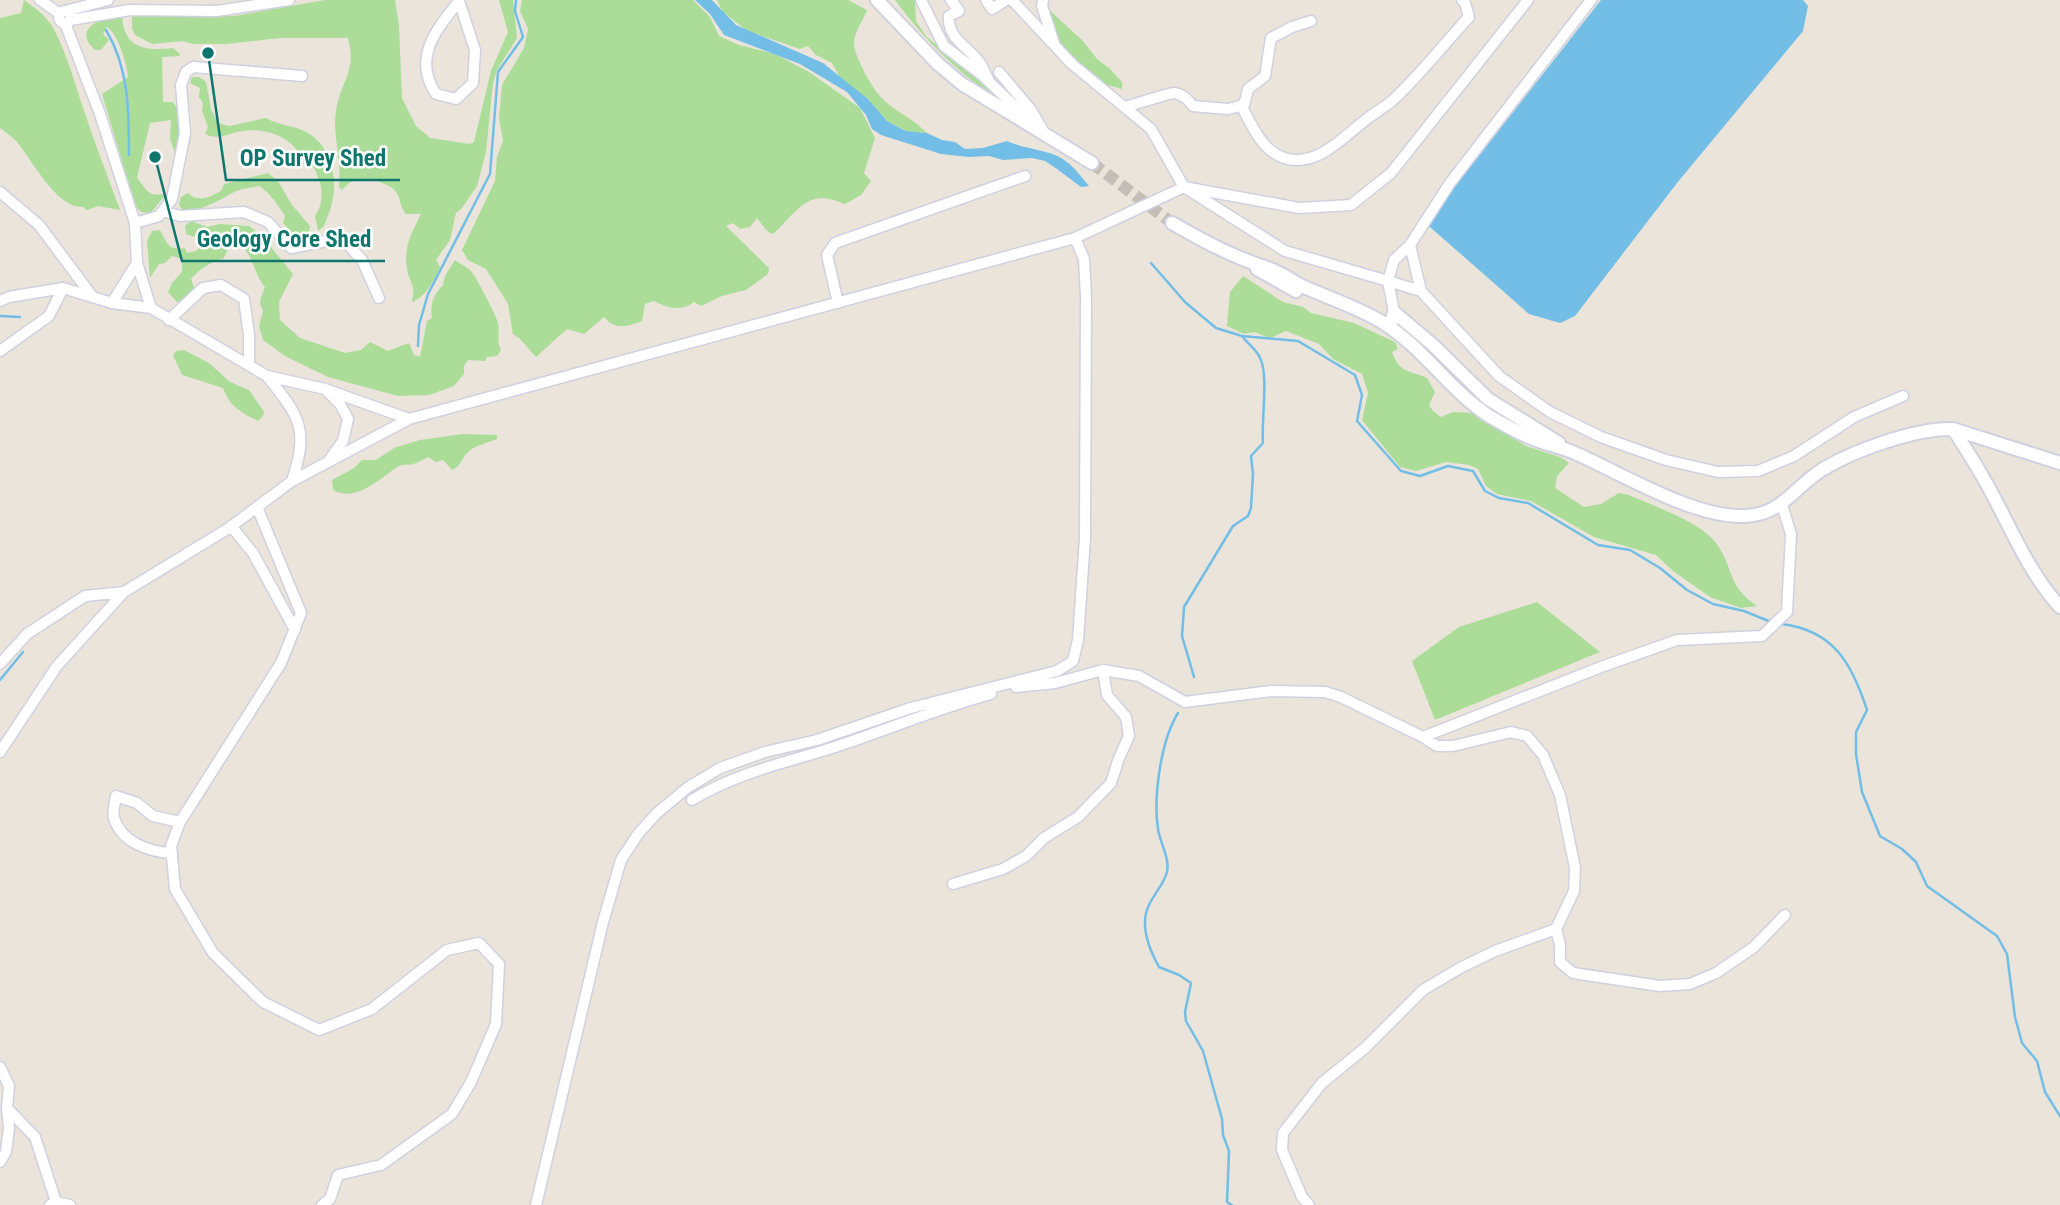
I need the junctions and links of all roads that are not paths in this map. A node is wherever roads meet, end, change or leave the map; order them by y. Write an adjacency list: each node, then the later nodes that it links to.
1 (40, 0): 18 (street)
2 (108, 0): 18 (street)
3 (225, 0): 17 (street)
4 (289, 0): 17 (street)
5 (877, 0): 26 (street)
6 (921, 0): 23 (street)
7 (951, 0): 23 (street)
8 (986, 0): 9 (street)
9 (1006, 0)
10 (1012, 0): 20 (street)
11 (1043, 0): 20 (street)
12 (1462, 0): 24 (street)
13 (1528, 0): 29 (street)
14 (1591, 0): 35 (street)
15 (459, 1): 15 (street)
16 (130, 5): 17 (street); 18 (street)
17 (217, 11)
18 (65, 17): 32 (street)
19 (1311, 21): 24 (street)
20 (1054, 45): 25 (street)
21 (999, 72): 26 (street)
22 (302, 76): 31 (street)
23 (989, 83): 26 (street)
24 (1241, 106): 25 (street)
25 (1124, 107): 29 (street)
26 (1045, 135): 27 (street)
27 (1092, 163)
28 (1025, 176): 44 (street)
29 (1184, 187): 34 (street); 37 (street)
30 (0, 192): 41 (street)
31 (163, 211): 32 (street); 42 (street)
32 (135, 223): 36 (street)
33 (1172, 223): 48 (street)
34 (1075, 238): 44 (street); 83 (street)
35 (1410, 246): 37 (street); 39 (street)
36 (137, 263): 43 (street); 45 (street)
37 (1388, 281): 39 (street); 46 (street)
38 (63, 288): 40 (street); 41 (street); 49 (street)
39 (1420, 291): 53 (street)
40 (3, 297)
41 (93, 297): 43 (street)
42 (379, 298)
43 (113, 303): 45 (street)
44 (838, 303): 54 (street)
45 (151, 308): 47 (street)
46 (1394, 312): 48 (street); 56 (street)
47 (169, 320): 50 (street); 50 (street)
48 (1390, 327): 56 (street)
49 (0, 351)
50 (249, 365): 51 (street)
51 (267, 376): 52 (street); 59 (street)
52 (325, 389): 54 (street); 57 (street)
53 (1903, 396)
54 (409, 419): 57 (street)
55 (1954, 429): 58 (street); 60 (street); 64 (street)
56 (1568, 450): 60 (street)
57 (328, 462): 59 (street)
58 (2060, 463)
59 (292, 481): 61 (street)
60 (1782, 505): 68 (street)
61 (257, 507): 62 (street); 65 (street)
62 (232, 526): 63 (street); 65 (street)
63 (124, 592): 66 (street); 69 (street)
64 (2060, 607)
65 (295, 630): 71 (street)
66 (0, 664)
67 (1103, 670): 68 (street); 70 (street); 73 (street)
68 (1423, 737): 75 (street)
69 (0, 752)
70 (692, 800)
71 (180, 822): 72 (street); 72 (street)
72 (172, 853): 82 (street)
73 (953, 884)
74 (1785, 915): 75 (street)
75 (1556, 929): 84 (street)
76 (0, 1067): 77 (street)
77 (7, 1108): 78 (street); 79 (street); 80 (street)
78 (0, 1124)
79 (0, 1163)
80 (53, 1203): 81 (street)
81 (70, 1205)
82 (323, 1205)
83 (536, 1205)
84 (1309, 1205)

